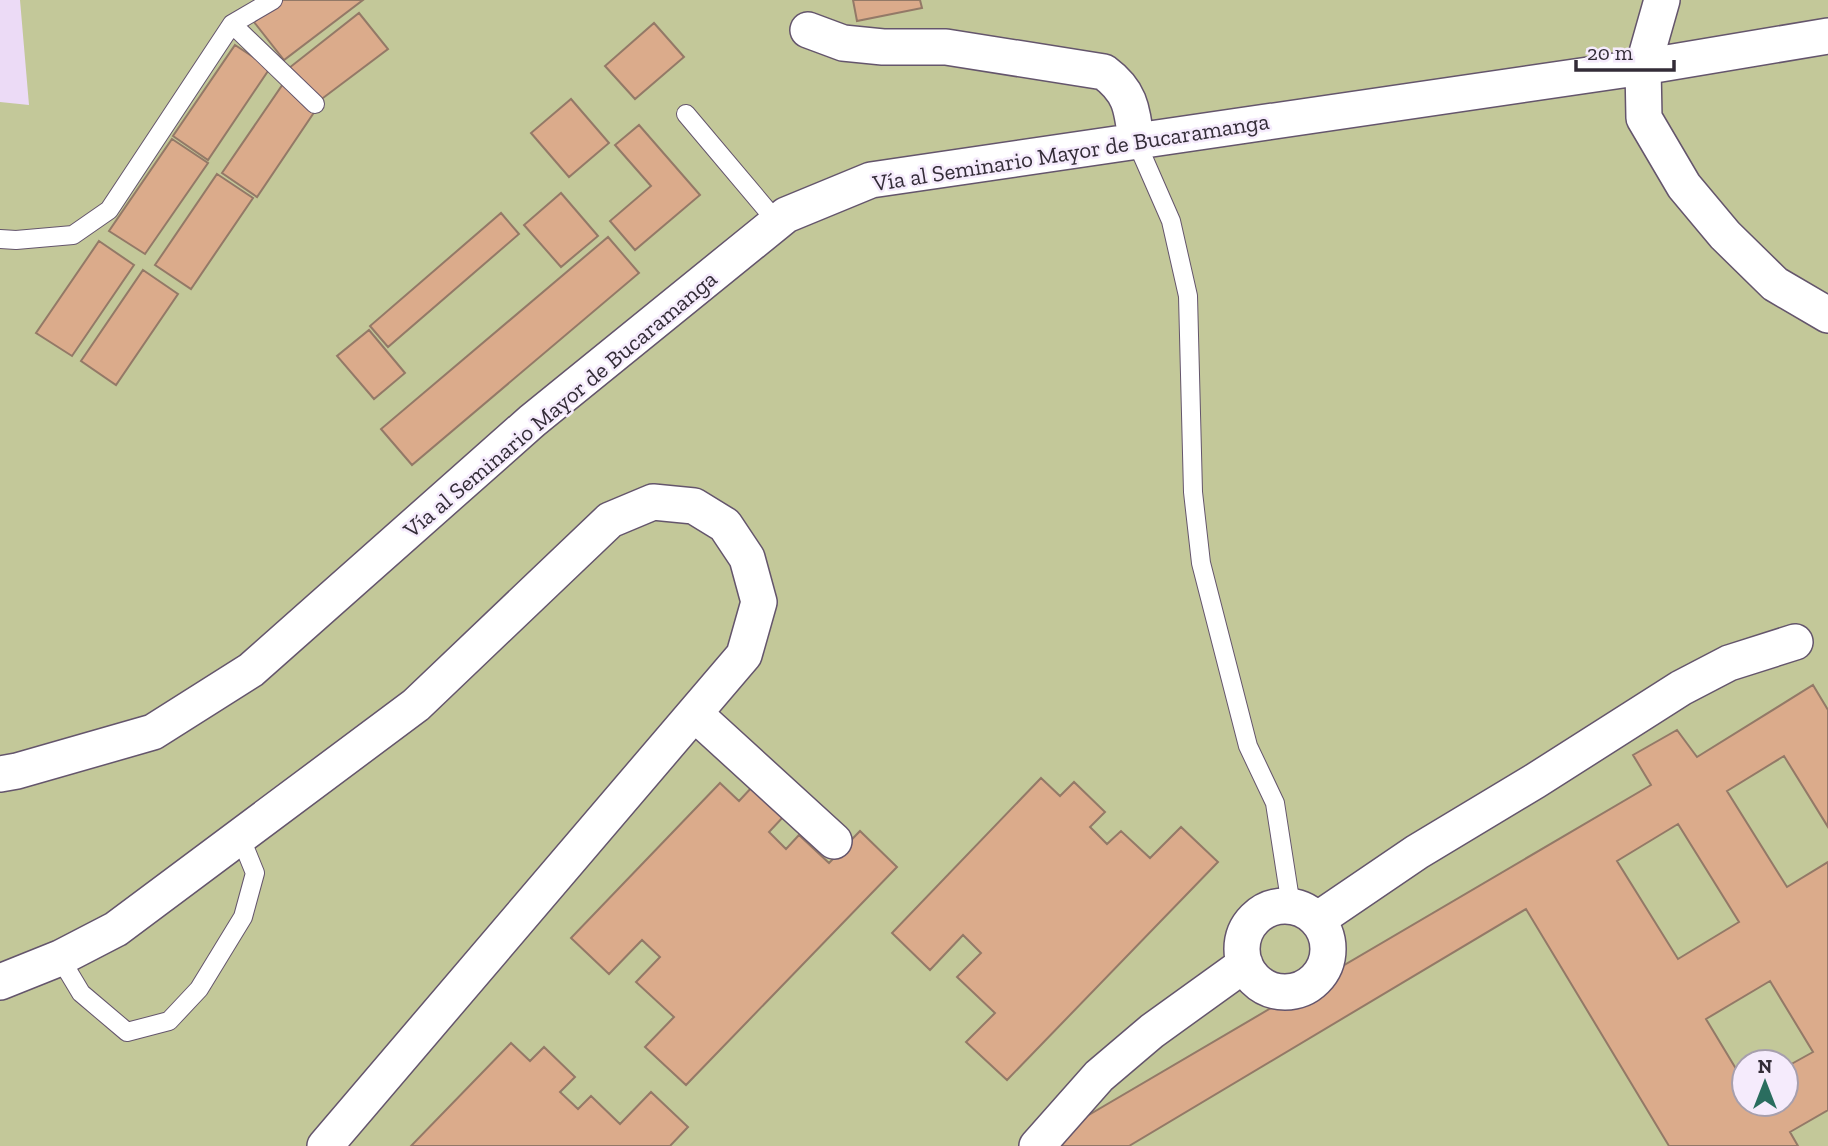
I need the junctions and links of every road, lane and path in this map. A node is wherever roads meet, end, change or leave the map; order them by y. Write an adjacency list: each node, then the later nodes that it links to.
1 (273, 0): 3 (lane)
2 (1662, 0): 6 (street)
3 (232, 24): 7 (lane); 11 (lane)
4 (808, 30): 9 (street)
5 (1828, 36): 6 (street, Vía al Seminario Mayor de Bucaramanga)
6 (1643, 67): 9 (street, Vía al Seminario Mayor de Bucaramanga); 12 (street)
7 (315, 104)
8 (685, 114): 10 (lane)
9 (1136, 141): 10 (street, Vía al Seminario Mayor de Bucaramanga); 18 (lane)
10 (777, 222): 15 (street, Vía al Seminario Mayor de Bucaramanga)
11 (0, 239)
12 (1828, 315)
13 (1795, 642): 18 (street)
14 (695, 714): 16 (street); 17 (street); 22 (street)
15 (0, 774)
16 (240, 836): 19 (street); 19 (lane)
17 (834, 841)
18 (1304, 913): 20 (street); 20 (street)
19 (60, 958): 21 (street)
20 (1245, 964): 23 (street)
21 (0, 982)
22 (326, 1146)
23 (1037, 1146)

